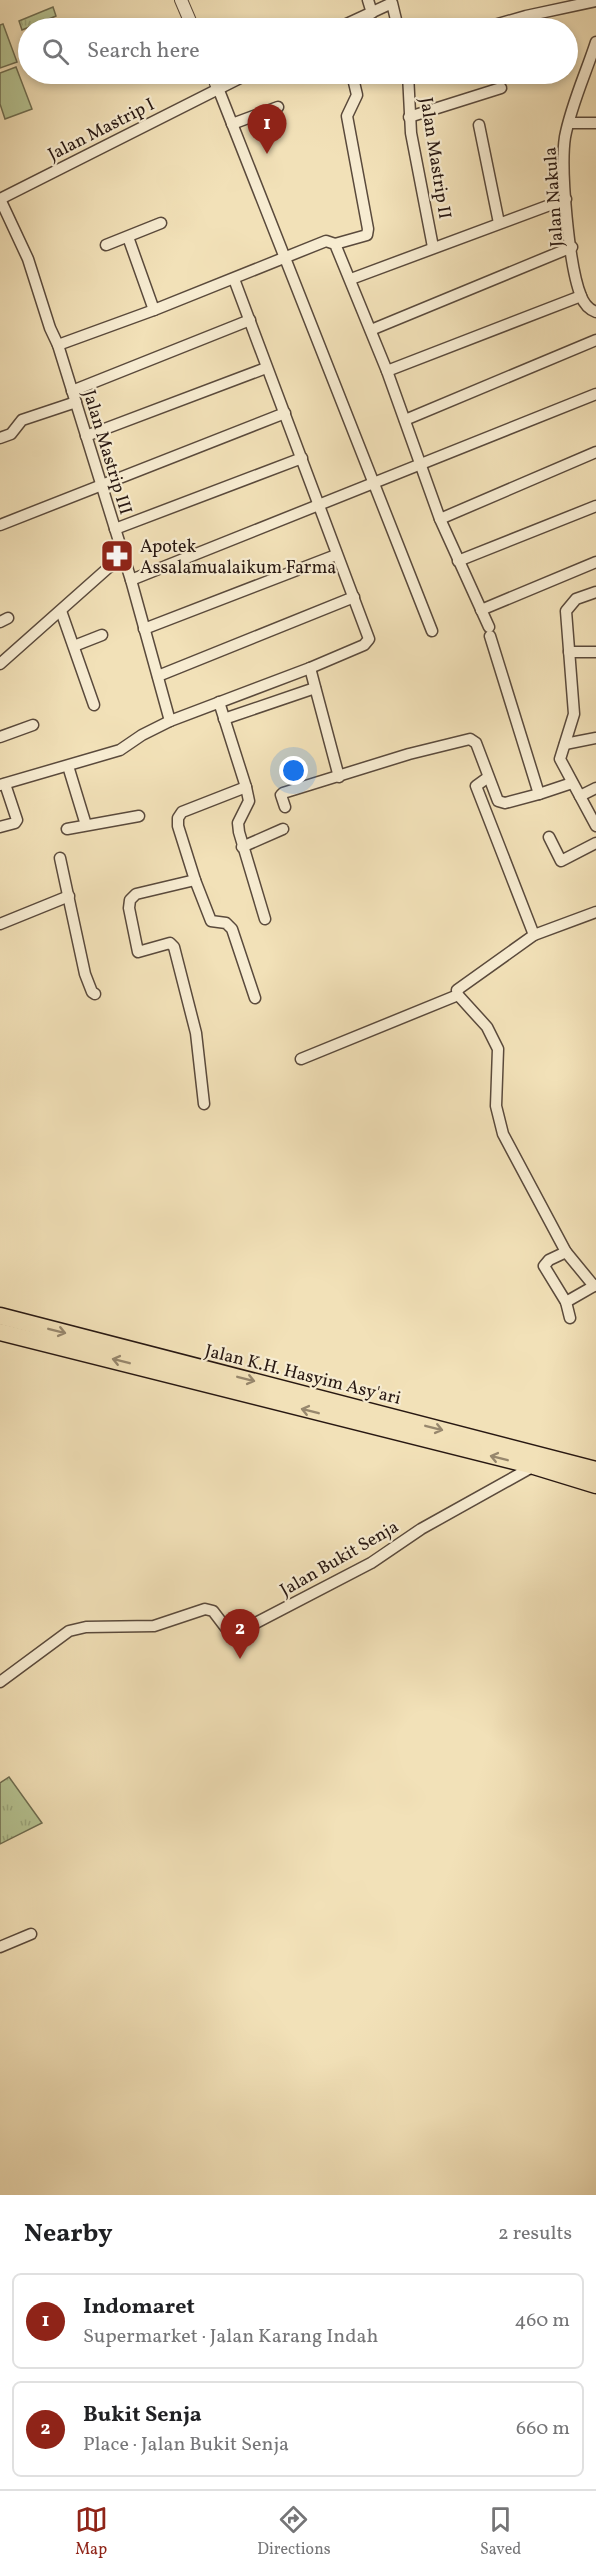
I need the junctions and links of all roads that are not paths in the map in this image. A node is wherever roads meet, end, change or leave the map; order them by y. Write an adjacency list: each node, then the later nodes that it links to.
1 (181, 0): 6 (street)
2 (368, 0): 5 (street)
3 (596, 1): 9 (street)
4 (395, 2): 5 (street); 8 (street)
5 (372, 13): 7 (street)
6 (189, 18)
7 (361, 18)
8 (397, 18)
9 (519, 18)
10 (596, 42): 11 (street, Jalan Nakula)
11 (592, 65): 20 (street, Jalan Nakula)
12 (216, 84): 16 (street)
13 (227, 84): 16 (street)
14 (354, 84): 29 (street)
15 (408, 84): 19 (street, Jalan Mastrip II)
16 (218, 88): 22 (street); 24 (street, Jalan Mastrip I)
17 (501, 88): 19 (street)
18 (278, 107): 22 (street)
19 (409, 117): 31 (street, Jalan Mastrip II)
20 (569, 123): 21 (street); 25 (street, Jalan Nakula)
21 (596, 123)
22 (232, 124): 33 (street)
23 (479, 125): 27 (street)
24 (0, 199): 42 (street, Jalan Mastrip III)
25 (566, 199): 27 (street); 32 (street, Jalan Nakula)
26 (161, 223): 28 (street)
27 (499, 223): 31 (street)
28 (128, 237): 30 (street); 37 (street)
29 (335, 244): 33 (street); 35 (street)
30 (106, 245)
31 (434, 247): 35 (street)
32 (572, 247): 36 (street, Jalan Nakula); 40 (street)
33 (284, 258): 34 (street); 54 (street)
34 (234, 279): 37 (street); 39 (street)
35 (351, 279): 40 (street)
36 (581, 297): 38 (street); 44 (street)
37 (154, 310): 42 (street)
38 (596, 312)
39 (250, 321): 43 (street); 46 (street)
40 (371, 330): 44 (street)
41 (596, 340): 48 (street)
42 (58, 345): 46 (street, Jalan Mastrip III)
43 (266, 368): 47 (street); 49 (street)
44 (387, 371): 48 (street)
45 (596, 394): 53 (street)
46 (74, 396): 49 (street, Jalan Mastrip III); 50 (street)
47 (285, 413): 52 (street); 55 (street)
48 (405, 420): 53 (street)
49 (86, 436): 55 (street, Jalan Mastrip III)
50 (0, 438)
51 (596, 452): 58 (street)
52 (302, 458): 56 (street); 60 (street)
53 (421, 464): 54 (street); 58 (street)
54 (374, 482): 56 (street); 71 (street)
55 (101, 484): 59 (street); 60 (street, Jalan Mastrip III)
56 (319, 505): 61 (street); 65 (street)
57 (596, 506): 63 (street)
58 (440, 519): 63 (street)
59 (0, 525)
60 (115, 529): 62 (street, Jalan Mastrip III)
61 (336, 555): 67 (street); 70 (street)
62 (124, 558): 65 (street, Jalan Mastrip III); 68 (street)
63 (458, 561): 69 (street)
64 (596, 562): 69 (street)
65 (131, 580): 70 (street, Jalan Mastrip III)
66 (596, 592): 74 (street)
67 (354, 597): 77 (street); 78 (street)
68 (61, 610): 73 (street); 76 (street)
69 (481, 610): 95 (street)
70 (144, 629): 78 (street, Jalan Mastrip III)
71 (432, 631)
72 (102, 635): 73 (street)
73 (74, 646): 81 (street)
74 (569, 652): 75 (street); 87 (street)
75 (596, 652)
76 (0, 664)
77 (310, 668): 79 (street); 80 (street)
78 (158, 676): 83 (street, Jalan Mastrip III)
79 (315, 688): 82 (street); 89 (street)
80 (219, 702): 82 (street); 83 (street)
81 (94, 705)
82 (224, 719): 93 (street)
83 (170, 721): 88 (street)
84 (33, 725): 85 (street)
85 (0, 737)
86 (596, 738): 87 (street)
87 (565, 744): 91 (street)
88 (68, 766): 92 (street); 99 (street)
89 (339, 777): 90 (street); 97 (street)
90 (488, 778): 95 (street); 113 (street)
91 (572, 783): 95 (street); 96 (street)
92 (3, 784): 101 (street)
93 (246, 787): 106 (street); 108 (street)
94 (596, 788): 96 (street)
95 (538, 794)
96 (580, 796): 100 (street)
97 (285, 807)
98 (139, 816): 99 (street)
99 (86, 825): 102 (street)
100 (596, 826)
101 (0, 827)
102 (67, 829)
103 (283, 829): 106 (street)
104 (549, 837): 105 (street)
105 (596, 843)
106 (242, 847): 111 (street)
107 (60, 858): 109 (street)
108 (195, 880): 116 (street); 118 (street)
109 (69, 896): 112 (street); 114 (street)
110 (596, 912): 113 (street)
111 (265, 919)
112 (0, 924)
113 (534, 935): 115 (street)
114 (95, 994)
115 (458, 995): 117 (street); 119 (street)
116 (255, 998)
117 (301, 1059)
118 (204, 1104)
119 (566, 1252): 120 (street); 121 (street)
120 (595, 1286): 121 (street)
121 (566, 1302): 123 (street)
122 (0, 1316): 126 (highway, Jalan K.H. Hasyim Asy'ari, one-way to 126)
123 (570, 1318)
124 (0, 1332): 125 (highway, Jalan K.H. Hasyim Asy'ari, one-way to 124)
125 (534, 1466): 127 (highway, Jalan K.H. Hasyim Asy'ari); 128 (street, Jalan Bukit Senja)
126 (596, 1470)
127 (596, 1485)
128 (0, 1682)
129 (31, 1934): 130 (street)
130 (0, 1947)

